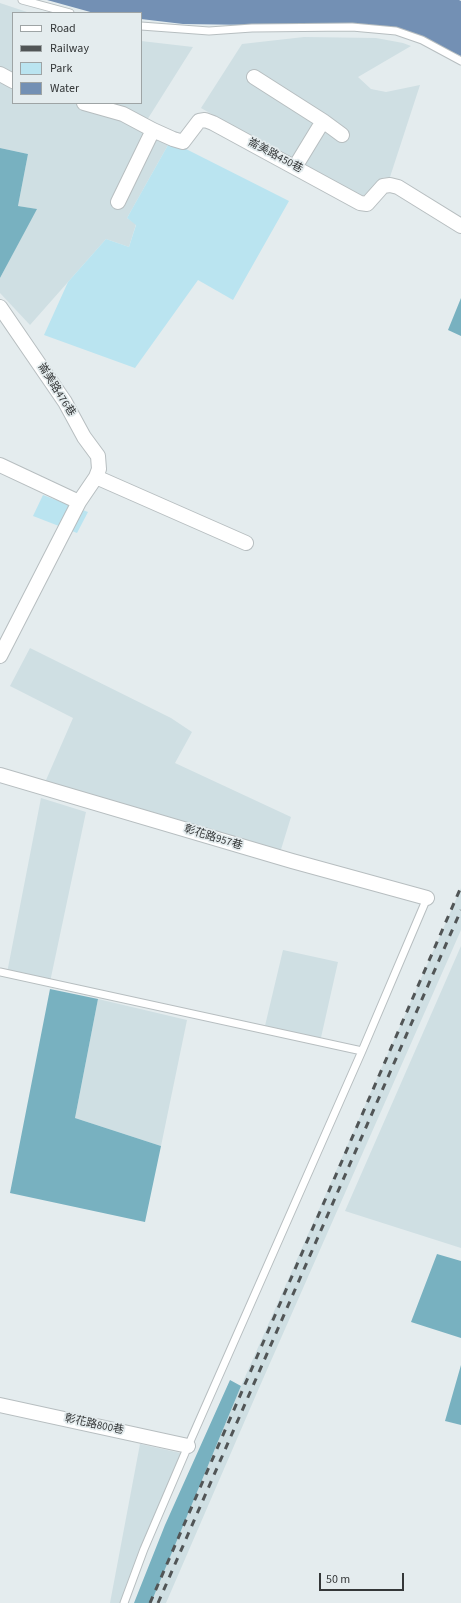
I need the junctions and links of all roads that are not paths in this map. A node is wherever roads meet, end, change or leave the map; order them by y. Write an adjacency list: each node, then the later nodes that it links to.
1 (22, 0): 2 (lane)
2 (66, 12)
3 (142, 26): 4 (lane)
4 (461, 61)
5 (0, 74): 7 (street)
6 (254, 77): 9 (street)
7 (12, 80)
8 (88, 104): 10 (street, 崙美路450巷)
9 (323, 121): 11 (street); 12 (street)
10 (153, 130): 12 (street, 崙美路450巷); 13 (street)
11 (342, 135)
12 (295, 167): 14 (street, 崙美路450巷)
13 (118, 202)
14 (461, 226)
15 (0, 307): 17 (street, 崙美路476巷)
16 (0, 465): 18 (street)
17 (96, 477): 18 (street, 崙美路476巷); 19 (street)
18 (79, 502): 20 (street, 崙美路476巷)
19 (246, 543)
20 (0, 656)
21 (0, 775): 22 (street, 彰花路957巷)
22 (427, 898): 24 (lane)
23 (0, 972): 24 (lane)
24 (362, 1051): 26 (lane)
25 (0, 1405): 26 (street, 彰花路800巷)
26 (188, 1446): 27 (lane)
27 (124, 1603)

